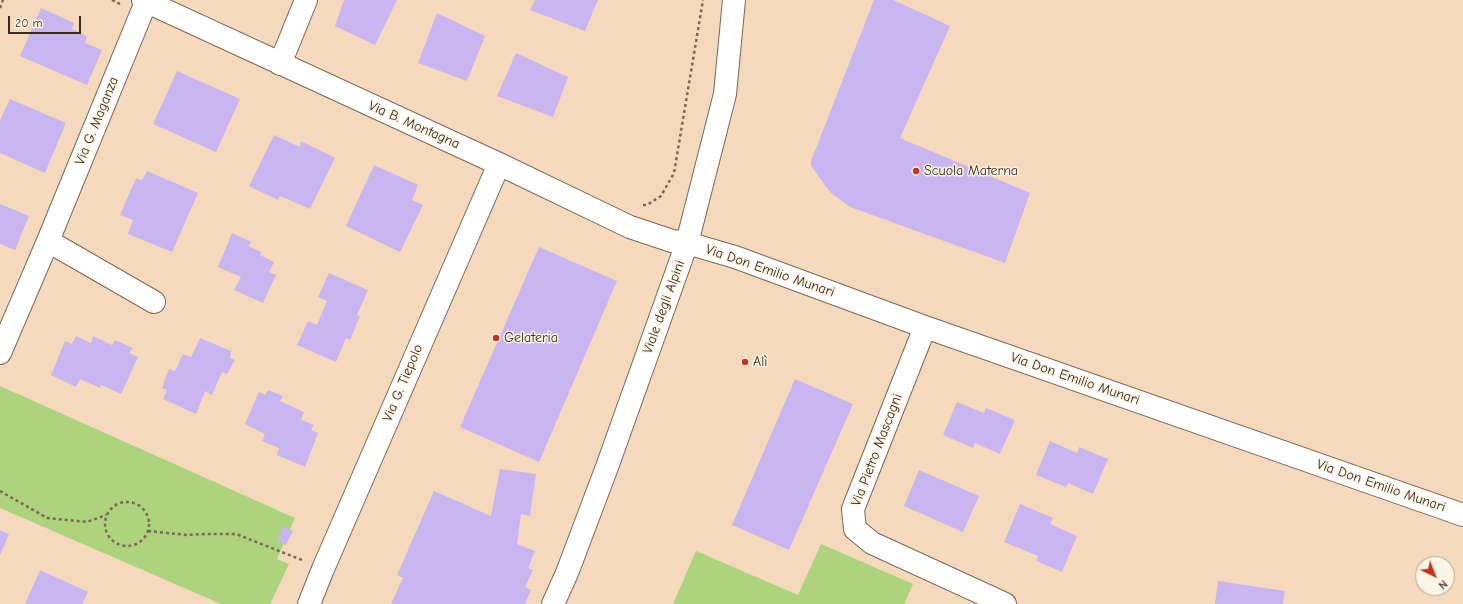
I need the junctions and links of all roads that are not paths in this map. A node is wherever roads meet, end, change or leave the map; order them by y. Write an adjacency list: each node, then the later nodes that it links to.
1 (306, 0): 4 (street)
2 (734, 0): 7 (street, Viale degli Alpini)
3 (145, 1): 4 (street, Via B. Montagna); 6 (street, Via G. Maganza)
4 (280, 64): 5 (street, Via B. Montagna)
5 (499, 164): 7 (street, Via B. Montagna); 12 (street, Via G. Tiepolo)
6 (48, 241): 8 (street); 10 (street, Via G. Maganza)
7 (687, 243): 9 (street, Via Don Emilio Munari); 13 (street, Viale degli Alpini)
8 (154, 302)
9 (925, 326): 11 (street, Via Don Emilio Munari); 14 (street, Via Pietro Mascagni)
10 (0, 353)
11 (1463, 515)
12 (309, 604)
13 (553, 604)
14 (1005, 604)

